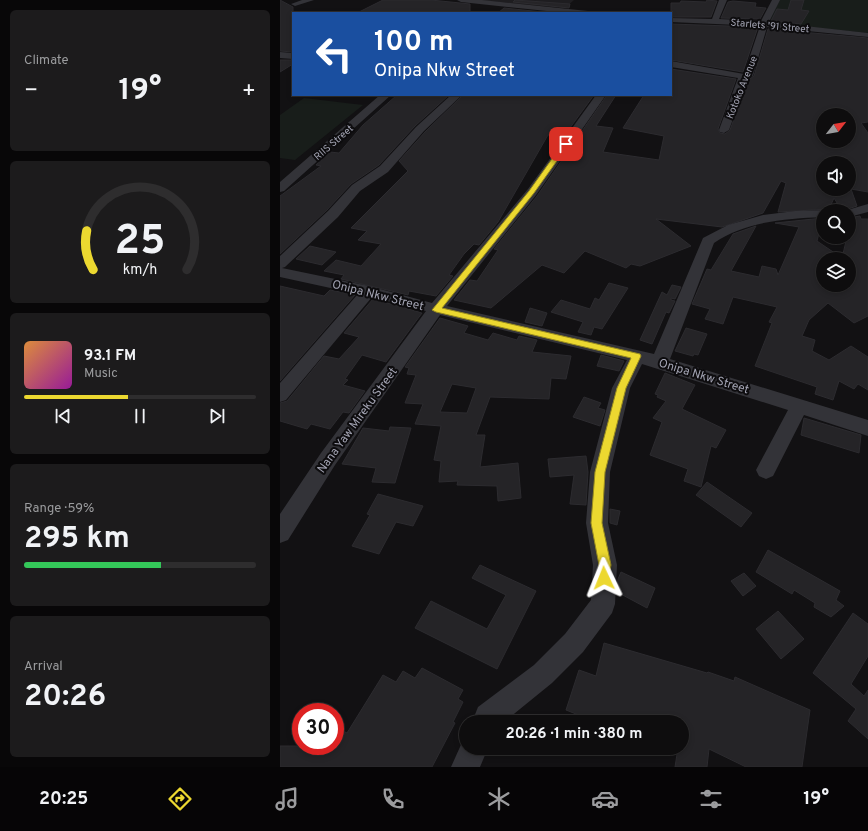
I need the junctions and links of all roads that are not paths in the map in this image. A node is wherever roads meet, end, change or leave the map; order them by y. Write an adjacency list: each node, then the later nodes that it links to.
1 (310, 0): 5 (street)
2 (461, 0): 6 (street)
3 (723, 0): 10 (street)
4 (776, 0): 11 (street, Kotoko Avenue)
5 (295, 4)
6 (497, 4): 7 (street); 8 (street)
7 (485, 12)
8 (578, 12)
9 (672, 20): 10 (street, Starlets '91 Street)
10 (715, 21): 11 (street, Starlets '91 Street)
11 (764, 24): 12 (street, Starlets '91 Street); 16 (street, Kotoko Avenue)
12 (868, 35)
13 (280, 55): 14 (street)
14 (292, 56)
15 (672, 64): 16 (street)
16 (743, 77): 20 (street, Kotoko Avenue)
17 (385, 96): 21 (street, RIIS Street)
18 (456, 96): 25 (street)
19 (600, 96): 28 (street, Nana Yaw Mireku Street)
20 (724, 130)
21 (280, 188)
22 (868, 208): 23 (street)
23 (856, 211)
24 (816, 213): 30 (street)
25 (280, 264)
26 (280, 272): 27 (street, Onipa Nkw Street)
27 (369, 291): 28 (street, Onipa Nkw Street); 31 (street)
28 (436, 310): 29 (street, Onipa Nkw Street); 35 (street, Nana Yaw Mireku Street)
29 (637, 356): 30 (street, Onipa Nkw Street); 36 (street)
30 (660, 362): 32 (street, Onipa Nkw Street)
31 (280, 395)
32 (799, 406): 33 (street, Onipa Nkw Street); 34 (street)
33 (868, 428)
34 (766, 470)
35 (280, 533)
36 (491, 715)
37 (471, 755): 38 (street)
38 (465, 767)

